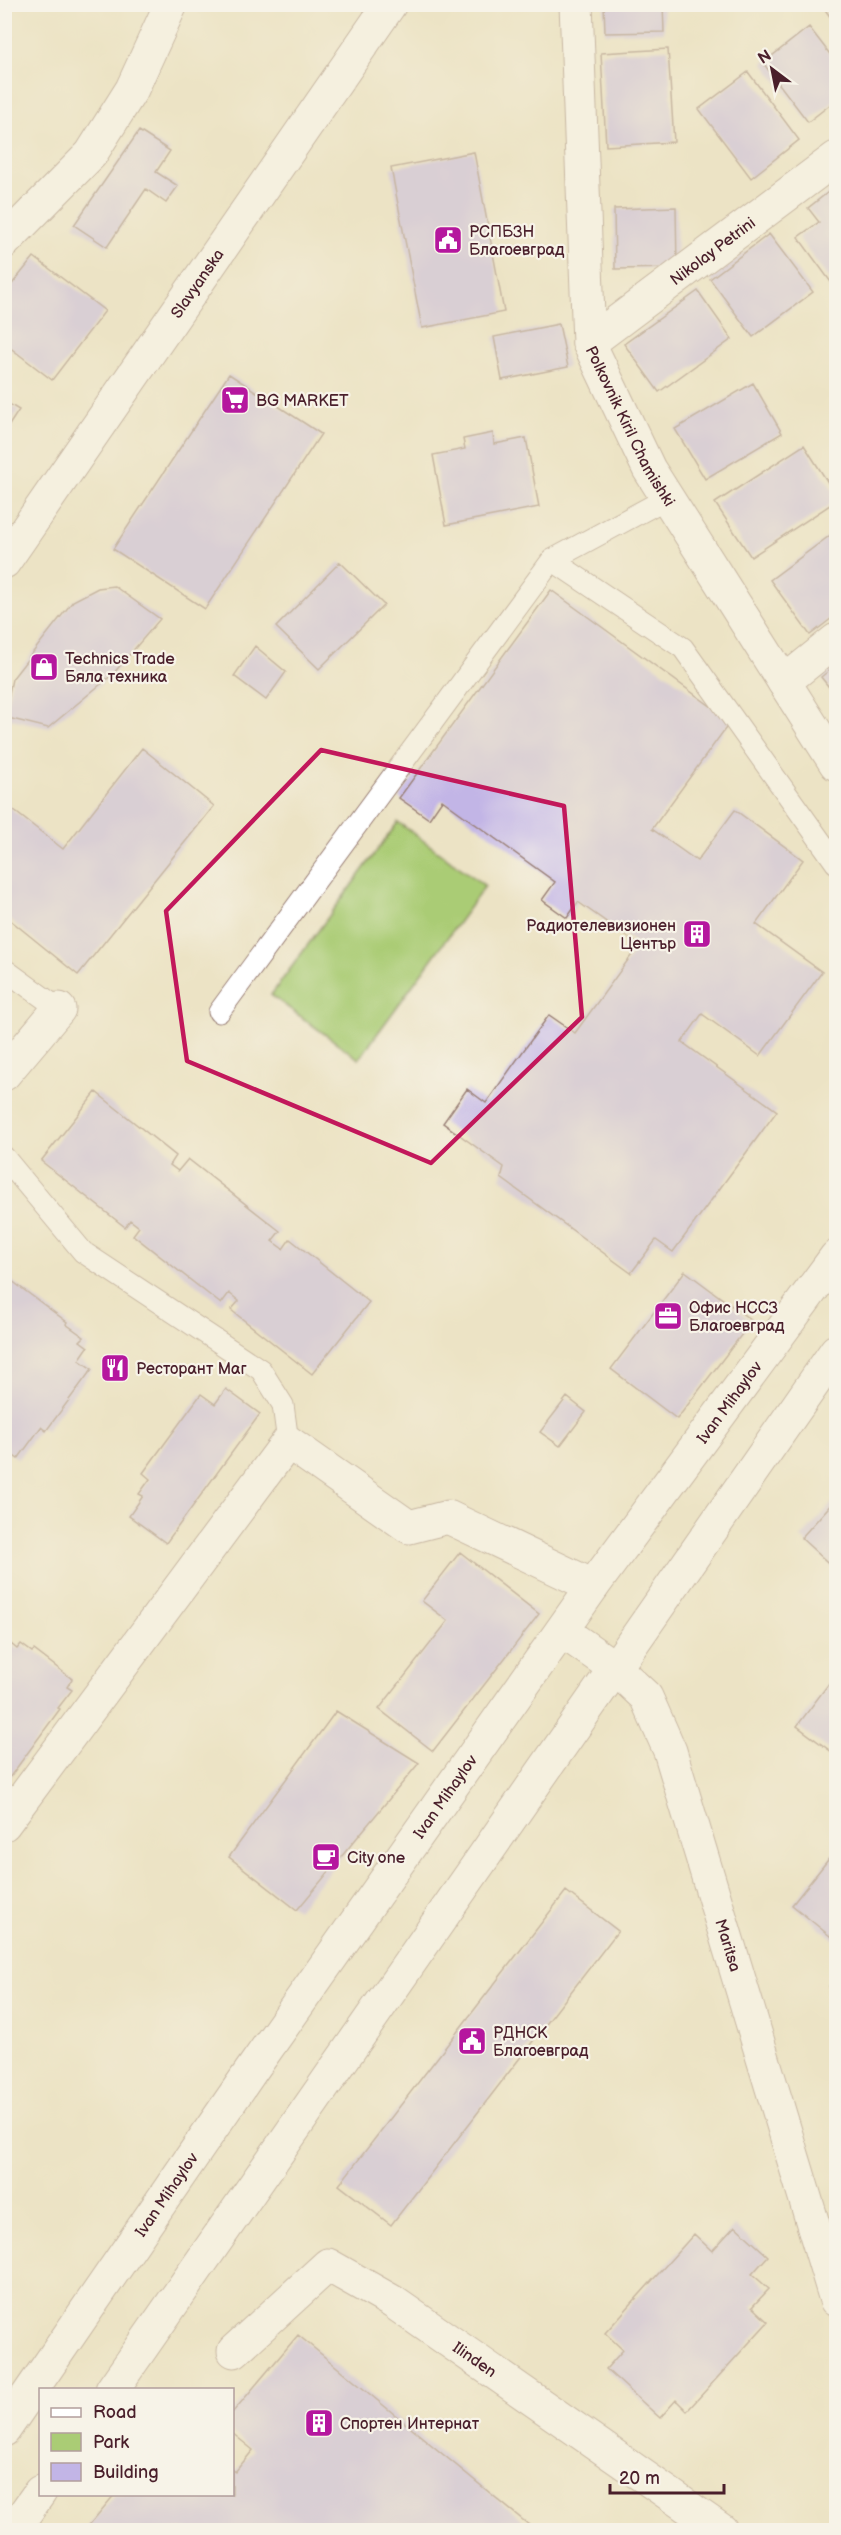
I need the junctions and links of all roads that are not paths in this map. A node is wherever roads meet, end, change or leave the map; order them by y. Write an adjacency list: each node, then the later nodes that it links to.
1 (171, 4): 5 (street)
2 (390, 4): 8 (street, Slavyanska)
3 (576, 4): 6 (street, Polkovnik Kiril Chamishki)
4 (837, 158): 6 (street, Nikolay Petrini)
5 (4, 242)
6 (589, 343): 7 (street, Polkovnik Kiril Chamishki)
7 (667, 498): 9 (lane); 11 (street, Polkovnik Kiril Chamishki)
8 (6, 558)
9 (552, 560): 13 (lane); 16 (lane)
10 (837, 640): 11 (street)
11 (784, 682): 12 (street, Polkovnik Kiril Chamishki)
12 (837, 764)
13 (837, 863)
14 (4, 969): 15 (lane)
15 (59, 1010): 17 (street)
16 (219, 1012)
17 (4, 1074)
18 (4, 1157): 21 (lane)
19 (837, 1257): 22 (street, Ivan Mihaylov)
20 (837, 1351): 24 (street)
21 (288, 1442): 22 (street); 25 (street)
22 (593, 1586): 23 (street, Ivan Mihaylov)
23 (562, 1631): 24 (street, Maritsa); 29 (street, Ivan Mihaylov)
24 (615, 1668): 26 (street, Maritsa); 28 (street)
25 (4, 1824)
26 (837, 2300)
27 (234, 2351): 32 (street, Ilinden)
28 (113, 2388)
29 (4, 2430)
30 (39, 2493): 31 (street)
31 (13, 2530)
32 (721, 2530)

